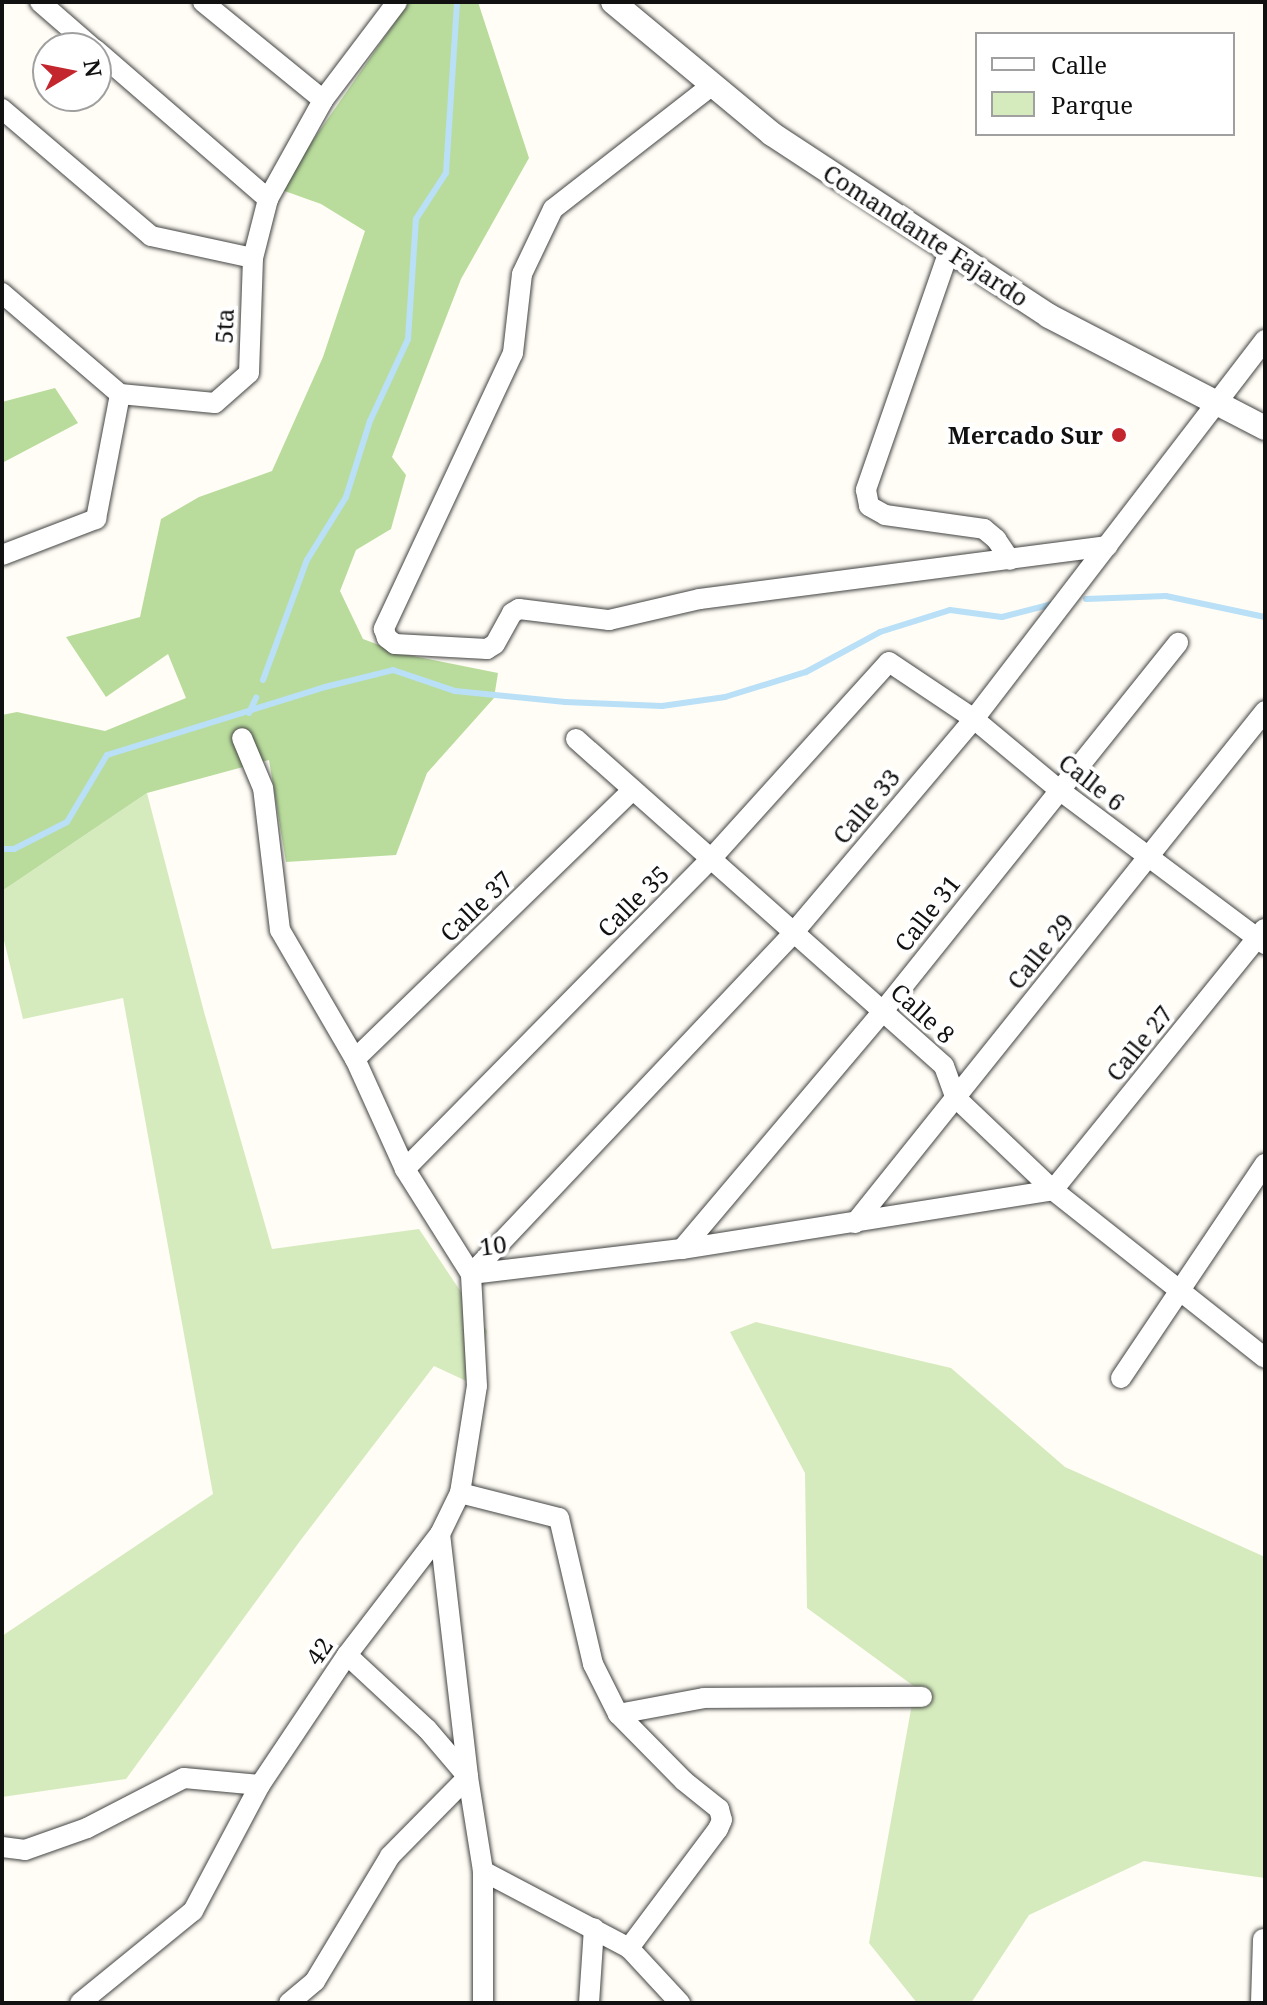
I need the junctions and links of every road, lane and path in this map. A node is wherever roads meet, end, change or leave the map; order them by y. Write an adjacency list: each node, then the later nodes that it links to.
1 (40, 2): 5 (street)
2 (203, 2): 8 (street)
3 (613, 2): 7 (street, Comandante Fajardo)
4 (394, 3): 8 (street, 5ta)
5 (75, 32)
6 (112, 64): 10 (street)
7 (711, 86): 11 (street, Comandante Fajardo); 20 (street)
8 (323, 100): 10 (street, 5ta)
9 (2, 109): 12 (street)
10 (268, 199): 12 (street, 5ta)
11 (949, 251): 16 (street, Comandante Fajardo); 20 (street)
12 (253, 258): 15 (street, 5ta)
13 (2, 293): 15 (street)
14 (1265, 340): 16 (street, Calle 33)
15 (120, 394): 19 (street)
16 (1216, 403): 17 (street, Comandante Fajardo); 18 (street, Calle 33)
17 (1265, 428)
18 (1108, 546): 20 (street); 24 (street, Calle 33)
19 (2, 555)
20 (1010, 560)
21 (1178, 643): 27 (street, Calle 31)
22 (889, 662): 24 (street, Calle 6); 30 (street, Calle 35)
23 (1265, 711): 29 (street, Calle 29)
24 (974, 719): 27 (street, Calle 6); 31 (street, Calle 33)
25 (242, 738): 34 (street, 10)
26 (576, 739): 28 (street, Calle 8)
27 (1058, 789): 29 (street, Calle 6); 33 (street, Calle 31)
28 (633, 790): 30 (street, Calle 8); 34 (street, Calle 37)
29 (1148, 859): 32 (street, Calle 6); 35 (street, Calle 29)
30 (709, 861): 31 (street, Calle 8); 37 (street, Calle 35)
31 (794, 932): 33 (street, Calle 8); 41 (street, Calle 33)
32 (1262, 936): 38 (street, Calle 27)
33 (883, 1011): 35 (street, Calle 8); 40 (street, Calle 31)
34 (355, 1059): 37 (street, 10)
35 (955, 1097): 38 (street, Calle 8); 39 (street, Calle 29)
36 (1265, 1164): 42 (street)
37 (405, 1169): 41 (street, 10)
38 (1053, 1190): 39 (street, 10); 42 (street, Calle 8)
39 (855, 1223): 40 (street, 10)
40 (682, 1249): 41 (street, 10)
41 (471, 1274): 45 (street, 42)
42 (1177, 1291): 43 (street, Calle 8); 44 (street)
43 (1265, 1358)
44 (1121, 1378)
45 (460, 1493): 46 (street, 42); 49 (street)
46 (440, 1534): 47 (street, 42); 50 (street)
47 (347, 1655): 50 (street); 51 (street, 42)
48 (922, 1697): 49 (street)
49 (618, 1714): 56 (street)
50 (468, 1777): 53 (street); 58 (street)
51 (260, 1785): 52 (street); 57 (street, 42)
52 (2, 1847)
53 (483, 1871): 54 (street); 59 (street)
54 (594, 1928): 56 (street); 60 (street)
55 (1263, 1939): 62 (street)
56 (629, 1948): 61 (street)
57 (80, 2003)
58 (289, 2003)
59 (483, 2003)
60 (589, 2003)
61 (680, 2003)
62 (1261, 2003)

